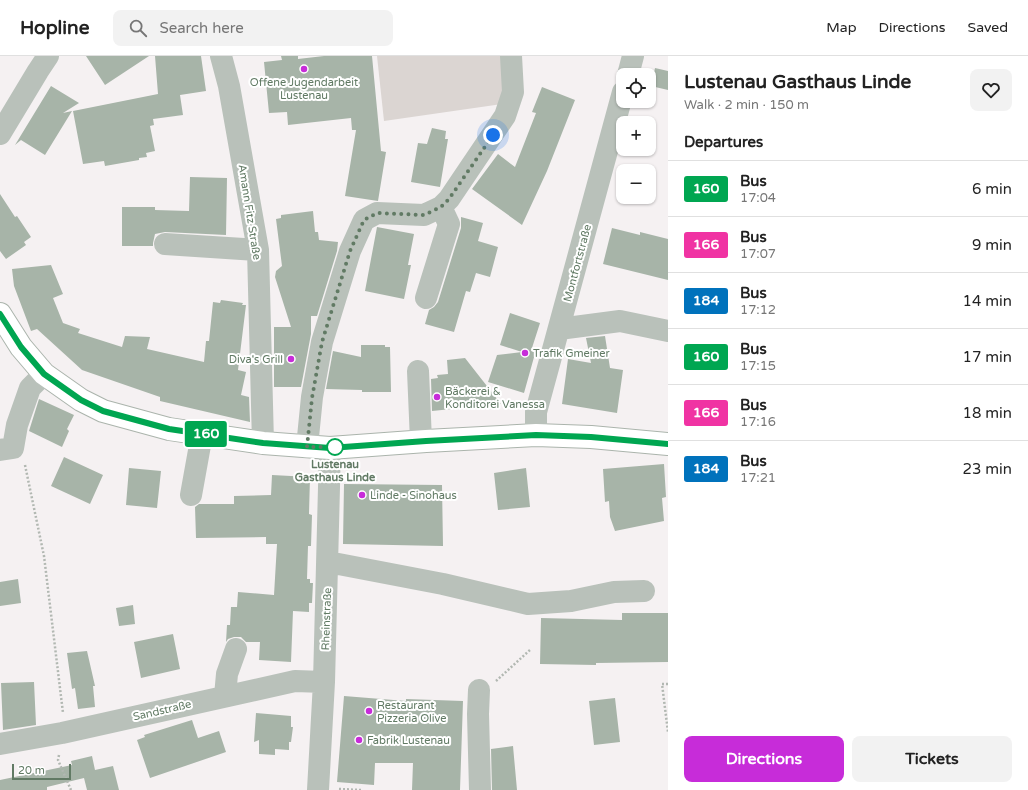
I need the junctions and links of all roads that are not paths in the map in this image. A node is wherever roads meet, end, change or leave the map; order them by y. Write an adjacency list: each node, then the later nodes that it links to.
1 (48, 56): 7 (street)
2 (511, 56): 8 (street)
3 (633, 56): 5 (street)
4 (227, 57): 10 (street, Amann Fitz Straße)
5 (630, 68)
6 (619, 108): 13 (street, Montfortstraße)
7 (0, 134)
8 (441, 207): 11 (street); 23 (street)
9 (165, 244): 10 (street)
10 (258, 250): 21 (street, Amann Fitz Straße)
11 (426, 298)
12 (0, 314): 16 (main road)
13 (559, 329): 14 (street); 19 (street, Montfortstraße)
14 (668, 331)
15 (418, 371): 20 (street)
16 (44, 374): 17 (street); 18 (main road)
17 (9, 427): 25 (street)
18 (202, 434): 21 (main road); 26 (street)
19 (536, 435): 20 (main road); 22 (main road)
20 (421, 441): 24 (main road)
21 (263, 443): 23 (main road)
22 (668, 444)
23 (307, 447): 24 (main road)
24 (330, 448): 27 (street, Rheinstraße)
25 (0, 450)
26 (191, 495)
27 (328, 562): 28 (street); 30 (street, Rheinstraße)
28 (644, 591)
29 (236, 649): 32 (street)
30 (324, 682): 32 (street, Sandstraße); 34 (street, Rheinstraße)
31 (485, 687): 35 (street)
32 (225, 696): 33 (street, Sandstraße)
33 (0, 744)
34 (318, 790)
35 (480, 790)

